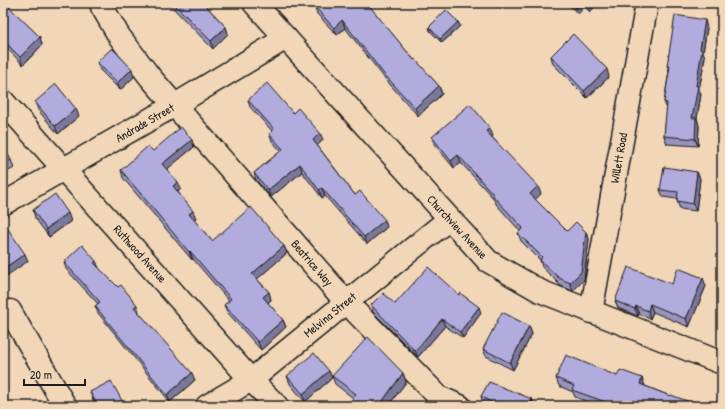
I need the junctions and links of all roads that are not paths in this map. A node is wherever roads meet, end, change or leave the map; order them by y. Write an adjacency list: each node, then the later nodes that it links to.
1 (254, 3): 4 (street, Churchview Avenue)
2 (647, 3): 12 (street, Willett Road)
3 (102, 7): 6 (street, Beatrice Way)
4 (286, 38): 6 (street, Andrade Street); 9 (street, Churchview Avenue)
5 (3, 101): 7 (street, Ruthwood Avenue)
6 (175, 105): 7 (street, Andrade Street); 10 (street, Beatrice Way)
7 (65, 170): 8 (street, Andrade Street); 14 (street, Ruthwood Avenue)
8 (3, 204)
9 (449, 219): 10 (street, Melvina Street); 12 (street, Churchview Avenue)
10 (346, 302): 14 (street, Melvina Street); 18 (street, Beatrice Way)
11 (10, 311): 15 (street)
12 (591, 312): 13 (street, Churchview Avenue)
13 (722, 363)
14 (251, 380): 16 (street, Melvina Street); 17 (street, Ruthwood Avenue)
15 (65, 406)
16 (207, 406)
17 (277, 406)
18 (460, 406)

